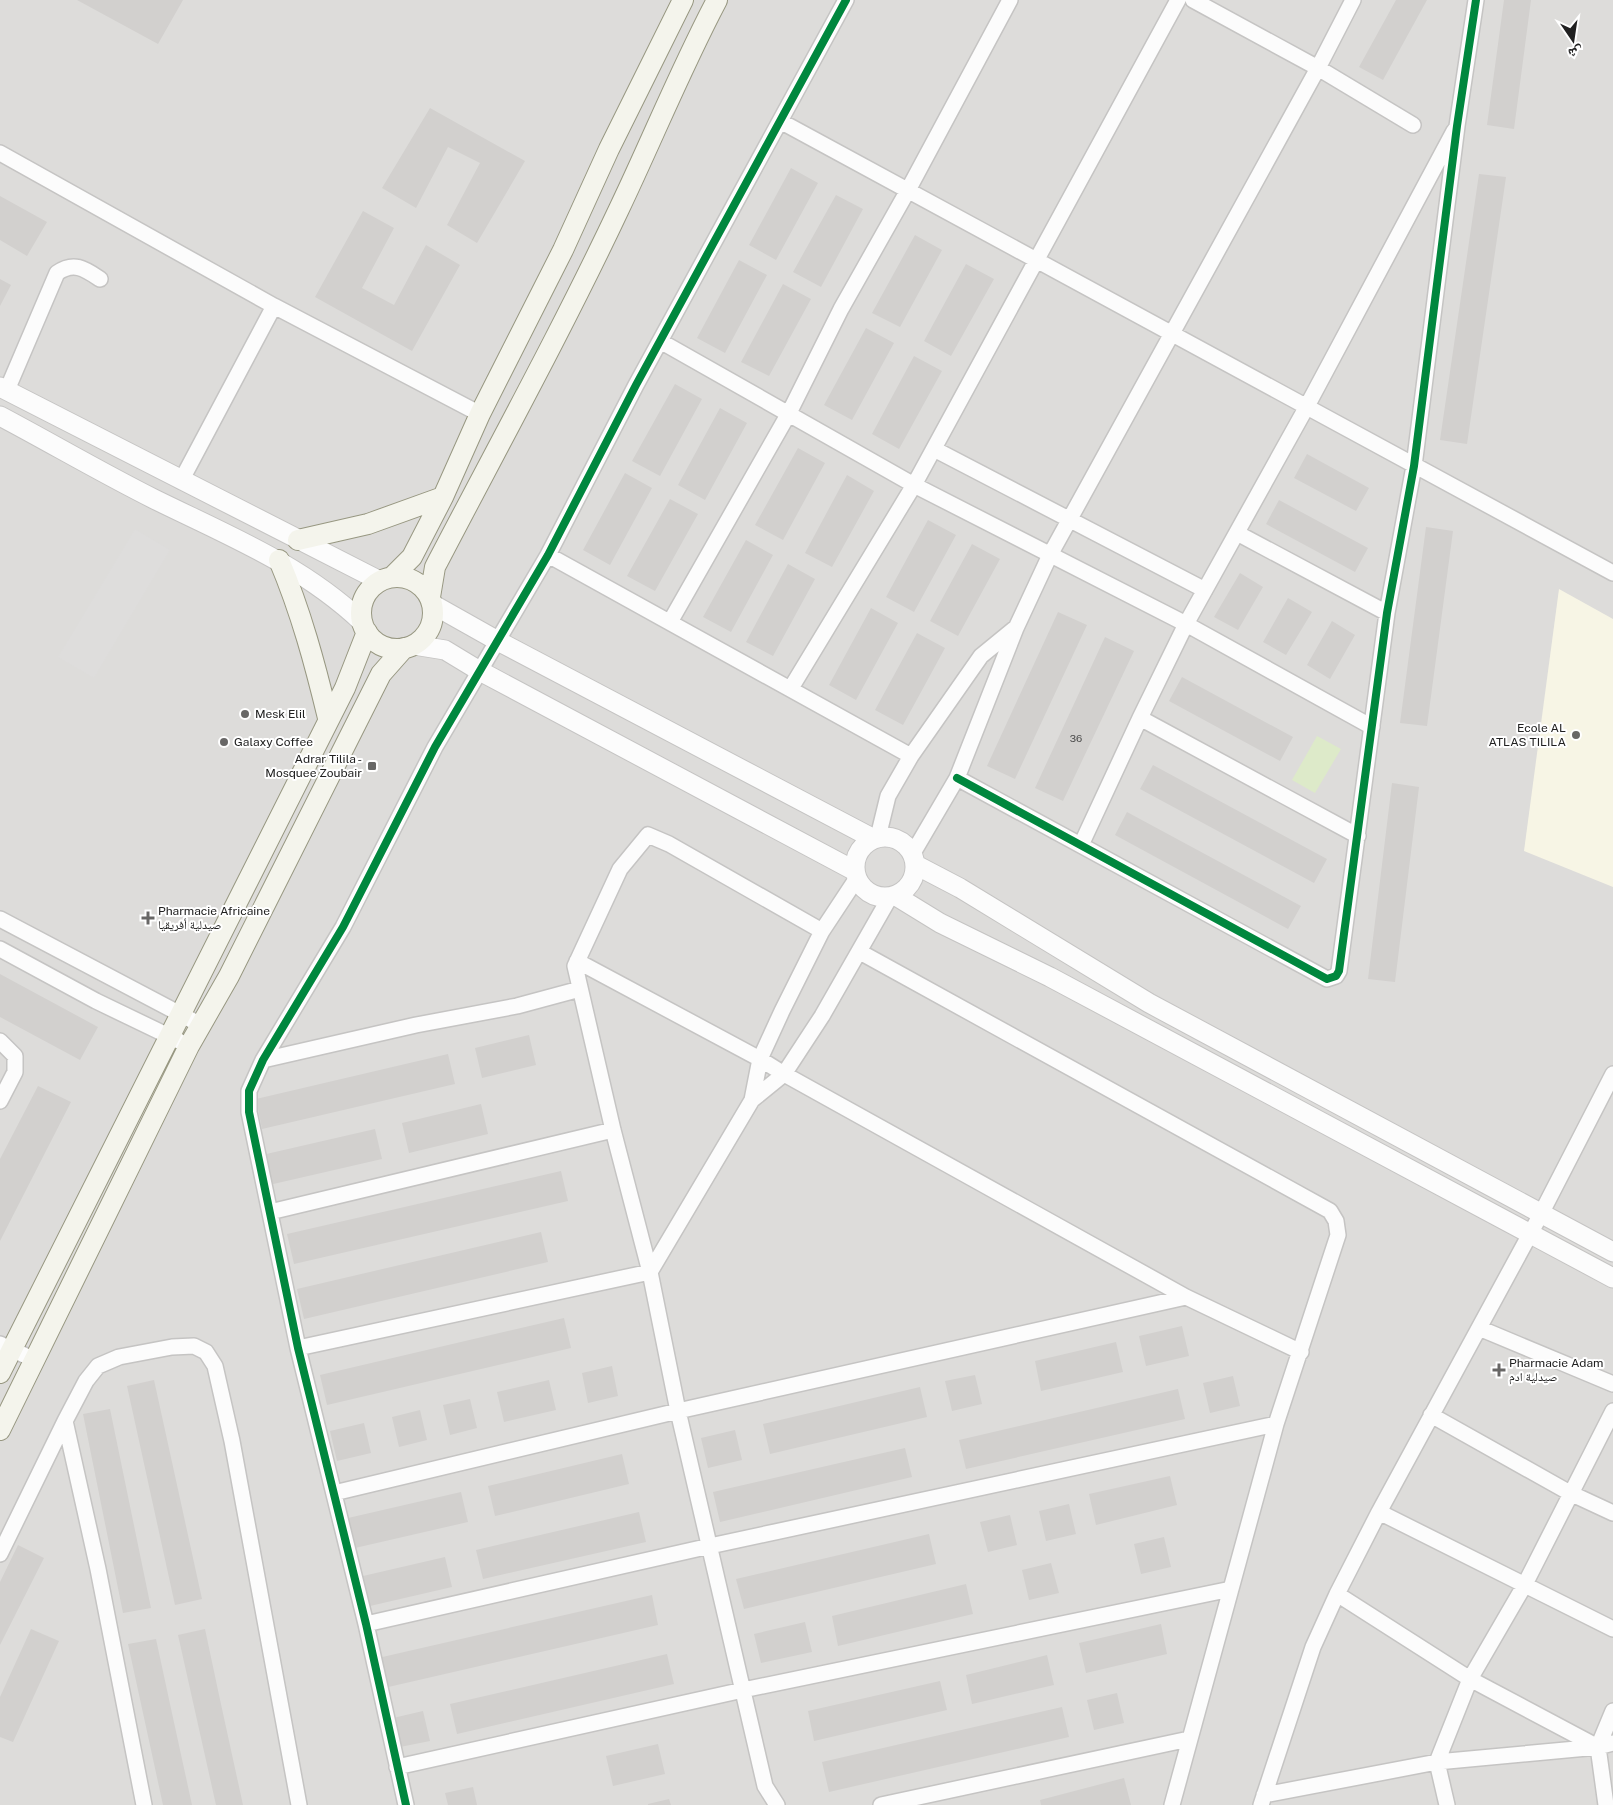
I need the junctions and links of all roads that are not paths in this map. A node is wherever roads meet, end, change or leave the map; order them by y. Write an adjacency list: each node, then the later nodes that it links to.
1 (683, 0): 23 (main road)
2 (717, 0): 39 (main road)
3 (846, 0): 10 (street)
4 (1010, 0): 14 (street)
5 (1178, 0): 15 (street)
6 (1193, 0): 9 (street)
7 (1353, 0): 9 (street)
8 (1476, 0): 12 (street)
9 (1318, 68): 11 (street); 18 (street)
10 (780, 121): 14 (street); 19 (street)
11 (1413, 125)
12 (1457, 126): 21 (street); 26 (street)
13 (0, 153): 17 (street)
14 (907, 192): 15 (street); 22 (street)
15 (1037, 260): 18 (street); 25 (street)
16 (100, 279): 20 (street)
17 (274, 306): 23 (street); 27 (street)
18 (1173, 334): 21 (street); 30 (street)
19 (660, 341): 22 (street); 33 (street)
20 (4, 388): 27 (street)
21 (1306, 408): 26 (street); 31 (street)
22 (788, 413): 28 (street); 41 (street)
23 (480, 414): 29 (main road)
24 (0, 416): 35 (street)
25 (934, 449): 28 (street); 30 (street)
26 (1414, 466): 36 (street); 40 (street)
27 (181, 481): 32 (street)
28 (914, 485): 34 (street); 48 (street)
29 (443, 497): 32 (main road); 37 (main road)
30 (1070, 519): 34 (street); 38 (street)
31 (1236, 533): 38 (street); 40 (street)
32 (298, 540): 37 (street)
33 (548, 554): 41 (street); 45 (street)
34 (1050, 555): 42 (street); 44 (street)
35 (279, 560): 43 (street); 49 (main road)
36 (1613, 573)
37 (386, 579): 39 (main road); 43 (main road)
38 (1205, 590): 42 (street)
39 (431, 601): 45 (street); 46 (main road)
40 (1387, 614): 51 (street)
41 (670, 622): 48 (street)
42 (1186, 624): 50 (street); 51 (street)
43 (365, 627): 46 (main road); 49 (main road)
44 (1016, 628): 52 (street); 53 (street)
45 (496, 640): 47 (street); 55 (street)
46 (409, 647): 47 (street); 67 (main road)
47 (478, 670): 58 (street); 72 (street)
48 (791, 688): 52 (street)
49 (328, 718): 66 (main road)
50 (1140, 718): 54 (street); 56 (street)
51 (1372, 727): 54 (street)
52 (911, 756): 55 (street)
53 (957, 778): 56 (street); 57 (street)
54 (1358, 836): 56 (street)
55 (876, 838): 57 (street); 58 (street)
56 (1081, 845)
57 (914, 859): 59 (street); 79 (street)
58 (856, 875): 59 (street); 61 (street)
59 (893, 896): 63 (street); 80 (street)
60 (0, 919): 66 (street)
61 (822, 931): 64 (street); 71 (street)
62 (0, 950): 68 (street)
63 (860, 952): 73 (street); 88 (street)
64 (577, 961): 65 (street); 71 (street)
65 (580, 989): 72 (street); 77 (street)
66 (180, 1013): 67 (street); 68 (main road)
67 (201, 1024): 70 (main road)
68 (168, 1036): 70 (street); 86 (main road)
69 (0, 1041): 76 (street)
70 (189, 1046): 89 (main road)
71 (760, 1059): 73 (street); 75 (street)
72 (263, 1060): 78 (street)
73 (784, 1074): 75 (street); 84 (street)
74 (1613, 1074): 79 (street)
75 (752, 1100): 82 (street)
76 (0, 1101)
77 (613, 1130): 78 (street); 82 (street)
78 (270, 1212): 87 (street)
79 (1542, 1212): 80 (street); 81 (street)
80 (1530, 1233): 83 (street); 85 (street)
81 (1613, 1252)
82 (650, 1272): 87 (street); 92 (street)
83 (1613, 1278)
84 (1186, 1297): 88 (street); 92 (street)
85 (1479, 1328): 91 (street); 94 (street)
86 (6, 1347): 89 (street); 90 (main road)
87 (298, 1348): 98 (street)
88 (1301, 1352): 96 (street)
89 (35, 1360): 97 (main road)
90 (0, 1373)
91 (1613, 1384)
92 (678, 1411): 98 (street); 102 (street)
93 (1613, 1411): 99 (street)
94 (1431, 1415): 99 (street); 100 (street)
95 (65, 1421): 103 (street); 119 (street); 120 (street)
96 (1276, 1424): 102 (street); 105 (street)
97 (0, 1430)
98 (334, 1493): 107 (street)
99 (1570, 1493): 101 (street); 104 (street)
100 (1379, 1512): 104 (street); 106 (street)
101 (1613, 1513)
102 (710, 1546): 107 (street); 110 (street)
103 (0, 1554)
104 (1524, 1586): 108 (street); 109 (street)
105 (1231, 1588): 110 (street); 112 (street)
106 (1337, 1594): 109 (street); 118 (street)
107 (366, 1624): 116 (street)
108 (1613, 1629)
109 (1470, 1679): 114 (street); 115 (street)
110 (742, 1690): 116 (street); 117 (street)
111 (1613, 1712): 114 (street)
112 (1190, 1738): 124 (street); 125 (street)
113 (1613, 1743): 114 (street)
114 (1598, 1747): 115 (street); 127 (street)
115 (1438, 1762): 118 (street); 126 (street)
116 (397, 1767): 121 (street)
117 (765, 1786): 122 (street); 123 (street)
118 (1262, 1800)
119 (144, 1805)
120 (298, 1805)
121 (406, 1805)
122 (762, 1805)
123 (777, 1805)
124 (880, 1805)
125 (1172, 1805)
126 (1447, 1805)
127 (1606, 1805)

